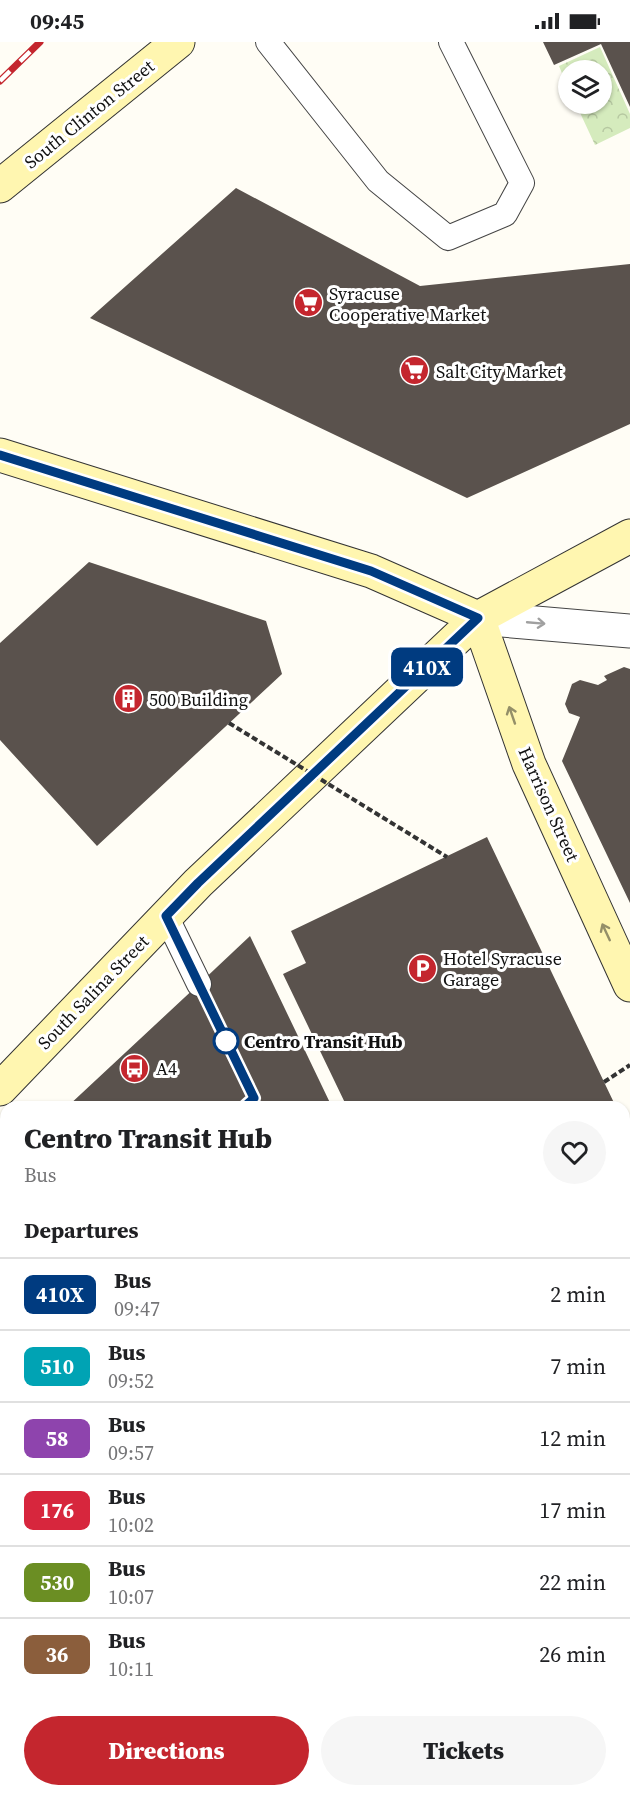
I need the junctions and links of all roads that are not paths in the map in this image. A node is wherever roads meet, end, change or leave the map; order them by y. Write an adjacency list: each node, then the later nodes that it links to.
1 (178, 42): 4 (main road, South Clinton Street)
2 (268, 42): 3 (lane)
3 (451, 42)
4 (0, 186)
5 (0, 455): 7 (main road)
6 (630, 536): 7 (main road, South Salina Street)
7 (478, 618): 8 (street, one-way to 8); 9 (main road, South Salina Street); 11 (main road, Harrison Street, one-way to 7)
8 (630, 631)
9 (166, 916): 10 (lane); 12 (main road, South Salina Street)
10 (199, 984)
11 (630, 985)
12 (0, 1089)

